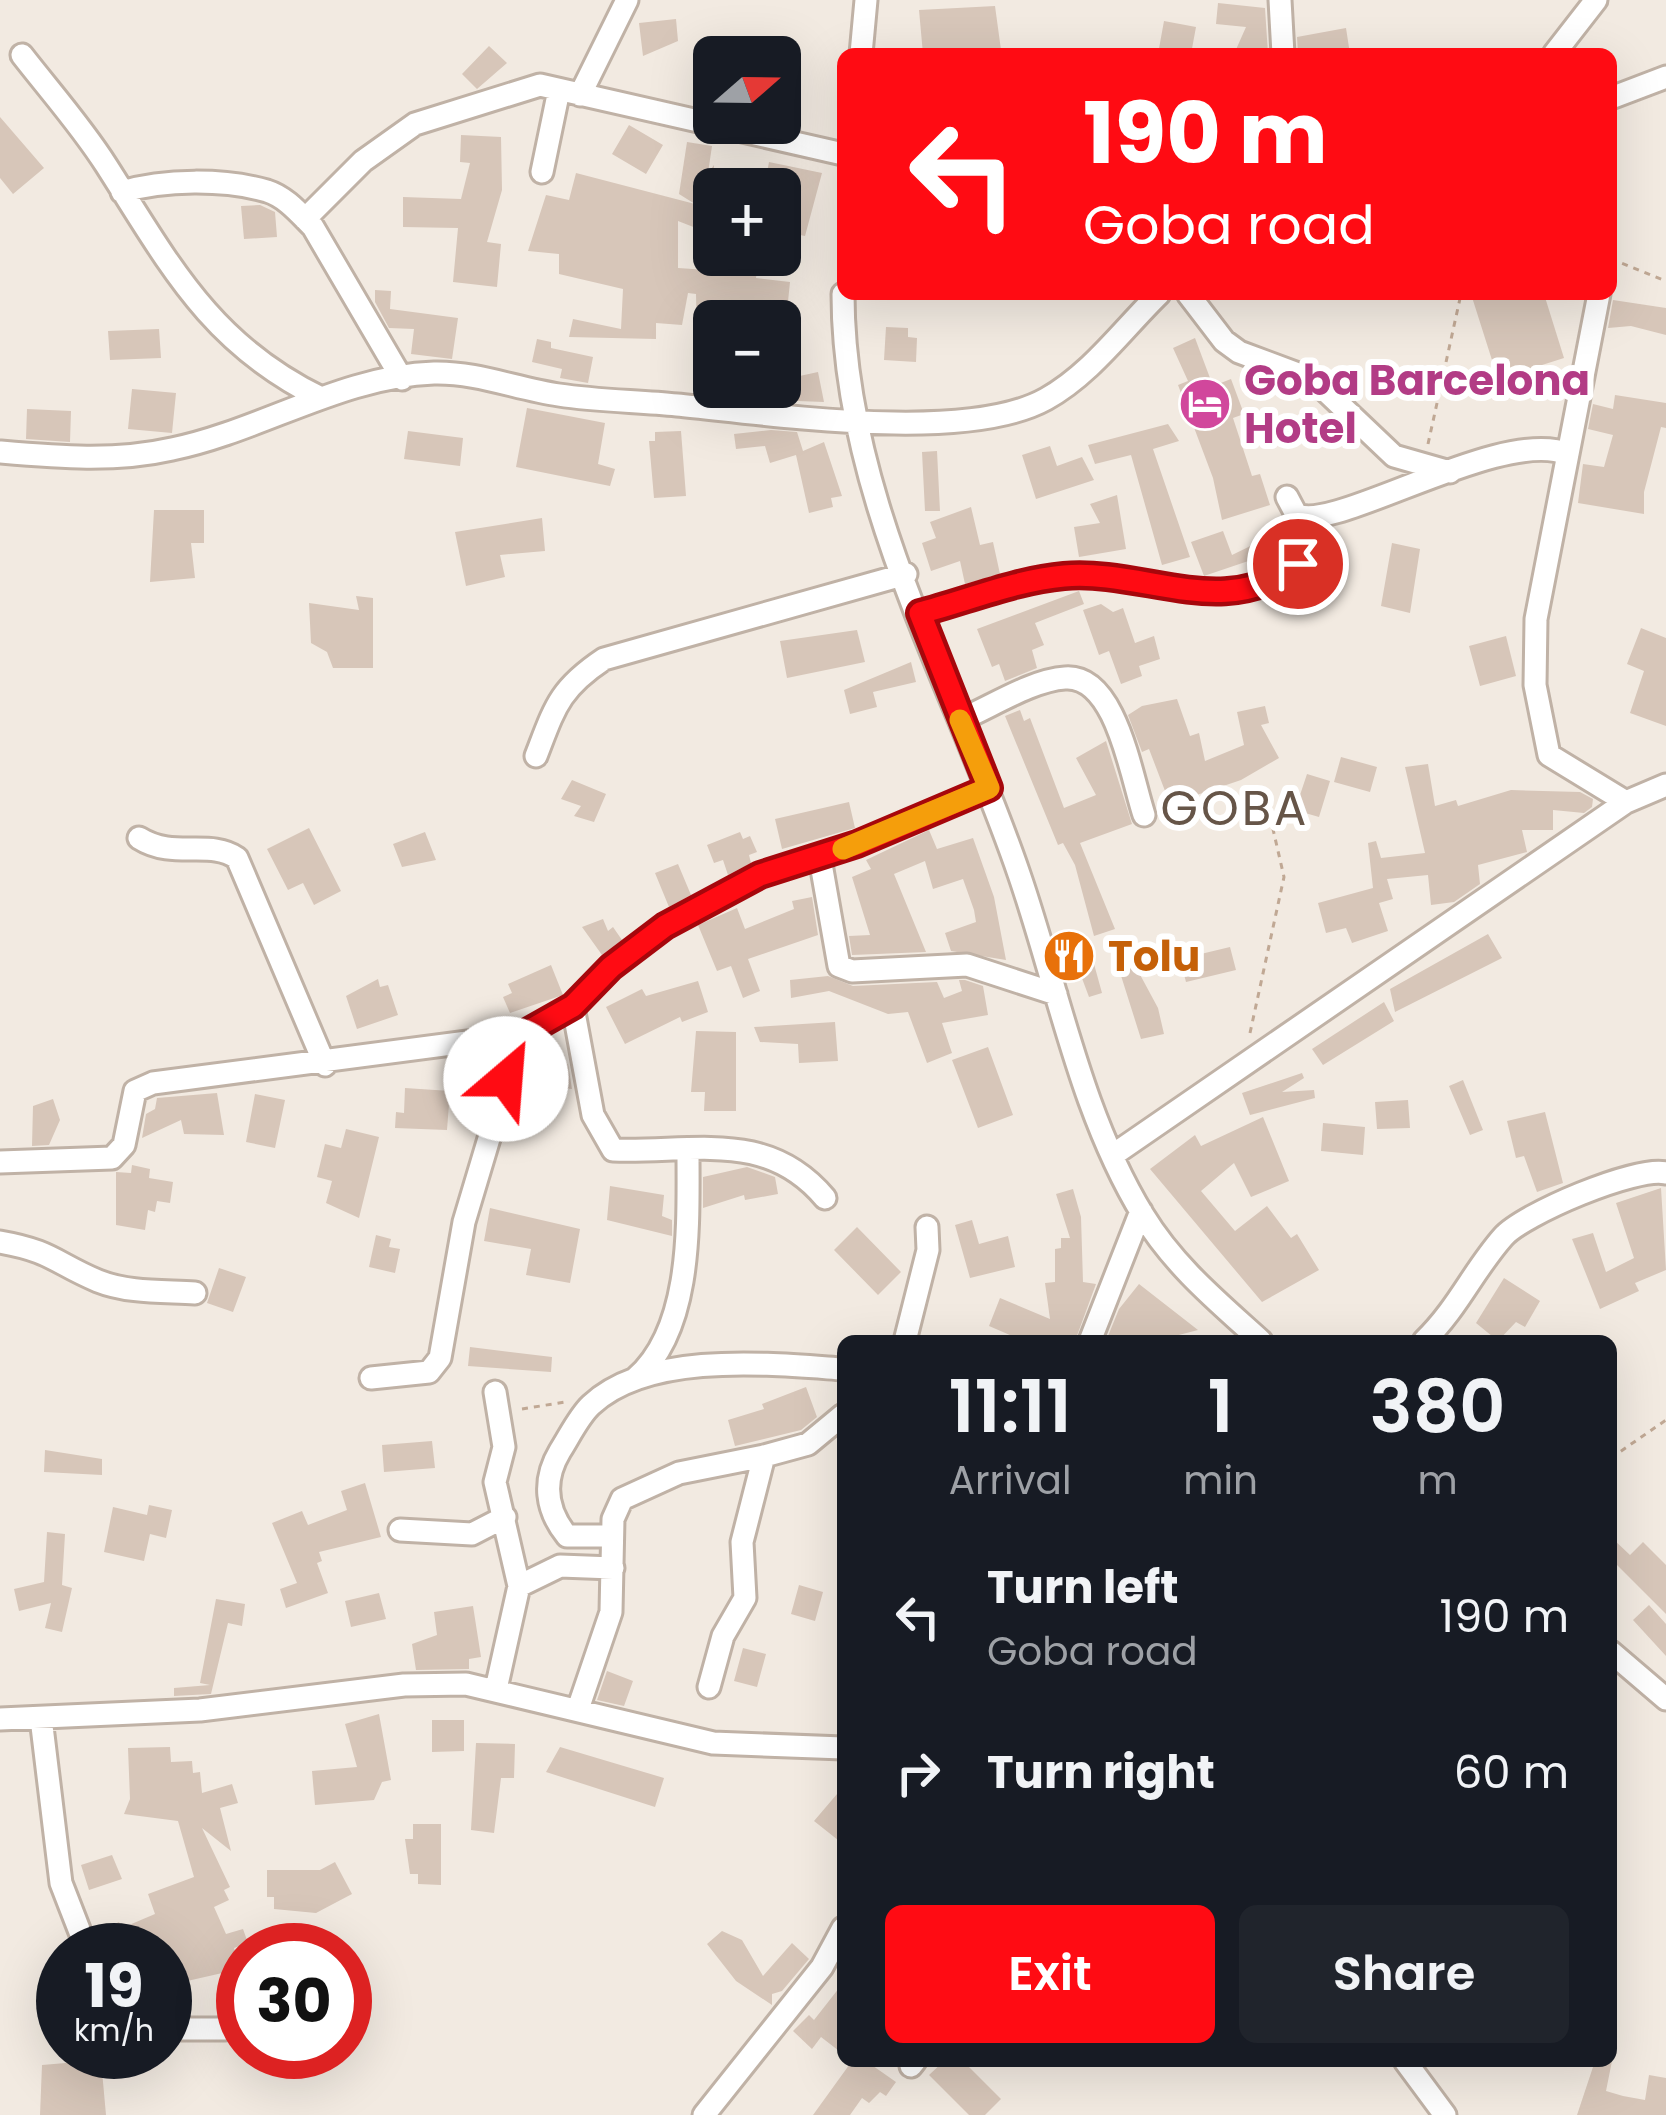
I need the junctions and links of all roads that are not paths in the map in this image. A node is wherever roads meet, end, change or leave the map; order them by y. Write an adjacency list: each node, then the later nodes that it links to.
1 (627, 0): 10 (street)
2 (866, 0): 5 (street)
3 (1280, 0): 6 (street)
4 (1596, 0): 7 (street)
5 (862, 48)
6 (1283, 48)
7 (1559, 48)
8 (22, 55): 14 (street)
9 (1666, 77): 11 (street)
10 (570, 92): 12 (street); 13 (street); 15 (street)
11 (1617, 96)
12 (837, 153)
13 (542, 172)
14 (122, 192): 15 (street); 21 (street)
15 (305, 219): 20 (street)
16 (844, 300): 22 (street)
17 (1153, 300): 22 (street)
18 (1193, 300): 25 (street)
19 (1598, 300): 24 (street)
20 (402, 379): 21 (street); 22 (street)
21 (321, 398): 23 (street)
22 (856, 418): 28 (street)
23 (0, 452)
24 (1568, 454): 25 (street); 34 (street)
25 (1450, 472): 26 (street)
26 (1287, 496)
27 (1298, 564): 29 (street)
28 (906, 574): 29 (street); 31 (street)
29 (920, 613): 30 (street)
30 (960, 720): 33 (street); 35 (street)
31 (536, 756)
32 (1663, 780): 34 (street)
33 (989, 788): 37 (street); 38 (street)
34 (1626, 802): 43 (street)
35 (1144, 814)
36 (139, 838): 41 (street)
37 (820, 858): 38 (street); 39 (street)
38 (1056, 994): 43 (street)
39 (573, 1006): 40 (street); 42 (street)
40 (520, 1036): 41 (street); 56 (street)
41 (325, 1065): 44 (street)
42 (688, 1152): 46 (street); 57 (street)
43 (1114, 1155): 47 (street)
44 (0, 1162)
45 (1666, 1173): 54 (street)
46 (825, 1198)
47 (1141, 1211): 52 (street); 53 (street)
48 (927, 1227): 51 (street)
49 (0, 1241): 50 (street)
50 (195, 1293)
51 (907, 1335)
52 (1092, 1335)
53 (1254, 1335)
54 (1430, 1335)
55 (837, 1369): 57 (street)
56 (371, 1378)
57 (636, 1379): 63 (street)
58 (495, 1392): 61 (street)
59 (837, 1419): 60 (street)
60 (764, 1456): 63 (street); 67 (street)
61 (505, 1516): 62 (street); 65 (street)
62 (400, 1530)
63 (612, 1536): 64 (street)
64 (613, 1568): 65 (street); 70 (street)
65 (520, 1586): 68 (street)
66 (1617, 1657): 69 (street)
67 (709, 1688)
68 (496, 1689): 70 (street); 71 (street)
69 (1666, 1699)
70 (578, 1709): 73 (street)
71 (41, 1718): 72 (street); 74 (street)
72 (0, 1719)
73 (837, 1748)
74 (77, 1923)
75 (837, 1939): 77 (street)
76 (1409, 2067): 78 (street)
77 (704, 2115)
78 (1445, 2115)

